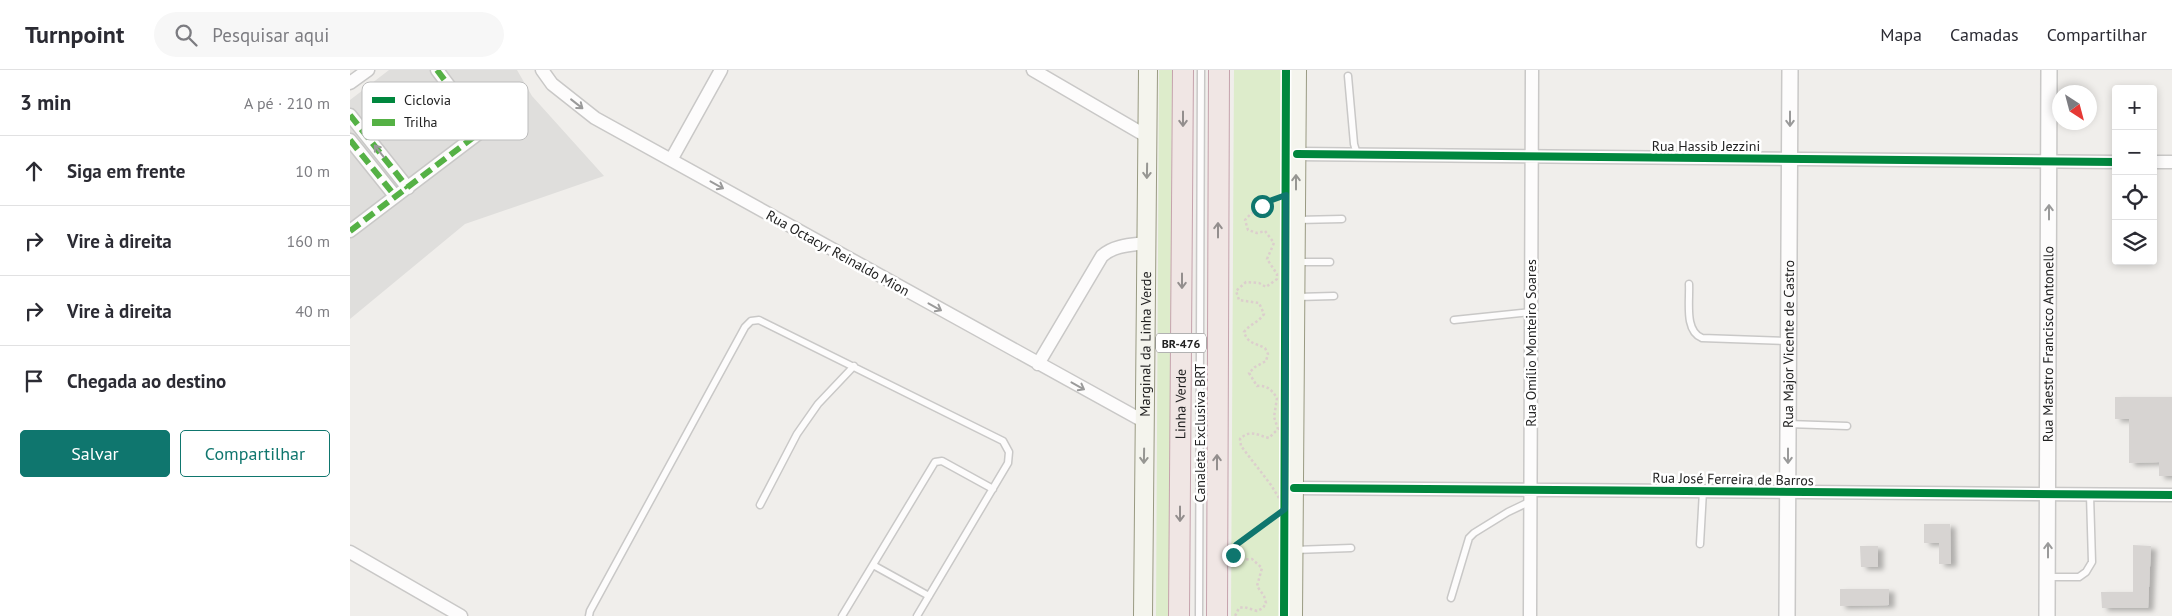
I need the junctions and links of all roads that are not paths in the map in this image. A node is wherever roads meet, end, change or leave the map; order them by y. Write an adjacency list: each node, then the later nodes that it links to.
1 (368, 70): 16 (street)
2 (437, 70): 15 (street)
3 (542, 70): 27 (street, Rua Octacyr Reinaldo Mion, one-way to 27)
4 (721, 70): 27 (street)
5 (1033, 70): 19 (street)
6 (1148, 70): 19 (main road, Marginal da Linha Verde)
7 (1183, 70): 73 (highway, Linha Verde / BR-476, one-way to 73)
8 (1201, 70): 74 (lane, Canaleta Exclusiva BRT)
9 (1219, 70): 75 (highway, BR-476, one-way to 9)
10 (1297, 70): 23 (main road)
11 (1532, 70): 25 (street, Rua Omílio Monteiro Soares)
12 (1790, 70): 26 (street, Rua Major Vicente de Castro, one-way to 26)
13 (2050, 70): 28 (street, Rua Maestro Francisco Antonello)
14 (1348, 76): 24 (lane)
15 (446, 82)
16 (350, 83)
17 (350, 115): 18 (street, one-way to 17)
18 (362, 130)
19 (1148, 137): 37 (main road, Marginal da Linha Verde, one-way to 37)
20 (350, 140): 33 (street)
21 (370, 140): 32 (street, one-way to 21)
22 (471, 140): 32 (street)
23 (1296, 154): 24 (street, Rua Hassib Jezzini); 35 (main road, one-way to 23)
24 (1357, 155): 25 (street, Rua Hassib Jezzini)
25 (1532, 156): 26 (street, Rua Hassib Jezzini); 43 (street, Rua Omílio Monteiro Soares)
26 (1790, 159): 28 (street, Rua Hassib Jezzini); 45 (street, Rua Major Vicente de Castro)
27 (671, 160): 46 (street, Rua Octacyr Reinaldo Mion, one-way to 46)
28 (2049, 161): 29 (street, Rua Hassib Jezzini); 55 (street, Rua Maestro Francisco Antonello, one-way to 28)
29 (2112, 162)
30 (2157, 162): 31 (street)
31 (2172, 162)
32 (408, 188): 33 (street)
33 (395, 196): 36 (street)
34 (1342, 219): 35 (lane)
35 (1296, 220): 38 (main road)
36 (350, 231)
37 (1147, 243): 46 (street); 48 (main road, Marginal da Linha Verde)
38 (1296, 262): 39 (lane); 42 (main road)
39 (1330, 262)
40 (1689, 284): 45 (lane)
41 (1334, 296): 42 (lane)
42 (1295, 297): 51 (main road)
43 (1532, 312): 44 (lane); 58 (street, Rua Omílio Monteiro Soares)
44 (1454, 320)
45 (1789, 341): 49 (street, Rua Major Vicente de Castro)
46 (1038, 364): 48 (street, Rua Octacyr Reinaldo Mion, one-way to 48)
47 (854, 366): 52 (lane); 59 (lane); 69 (lane)
48 (1145, 422): 72 (main road, Marginal da Linha Verde, one-way to 72)
49 (1788, 424): 50 (lane); 54 (street, Rua Major Vicente de Castro, one-way to 54)
50 (1847, 426)
51 (1289, 488): 58 (street, Rua José Ferreira de Barros); 62 (main road)
52 (993, 489): 64 (lane); 66 (lane)
53 (1703, 491): 54 (street, Rua José Ferreira de Barros); 58 (street, Rua José Ferreira de Barros); 60 (lane)
54 (1788, 492): 55 (street, Rua José Ferreira de Barros); 78 (street, Rua Major Vicente de Castro)
55 (2048, 494): 56 (street, Rua José Ferreira de Barros); 65 (street, Rua Maestro Francisco Antonello, one-way to 55)
56 (2090, 495): 57 (street, Rua José Ferreira de Barros); 65 (lane)
57 (2172, 495)
58 (1531, 496): 67 (lane); 77 (street, Rua Omílio Monteiro Soares)
59 (760, 505)
60 (1700, 544)
61 (1351, 548): 62 (lane)
62 (1293, 550): 76 (main road)
63 (350, 552): 68 (street)
64 (873, 565): 66 (lane); 70 (lane)
65 (2047, 577): 79 (street, Rua Maestro Francisco Antonello)
66 (929, 596): 71 (lane)
67 (1451, 598)
68 (461, 616)
69 (589, 616)
70 (842, 616)
71 (917, 616)
72 (1143, 616)
73 (1179, 616)
74 (1199, 616)
75 (1217, 616)
76 (1293, 616)
77 (1530, 616)
78 (1787, 616)
79 (2047, 616)

